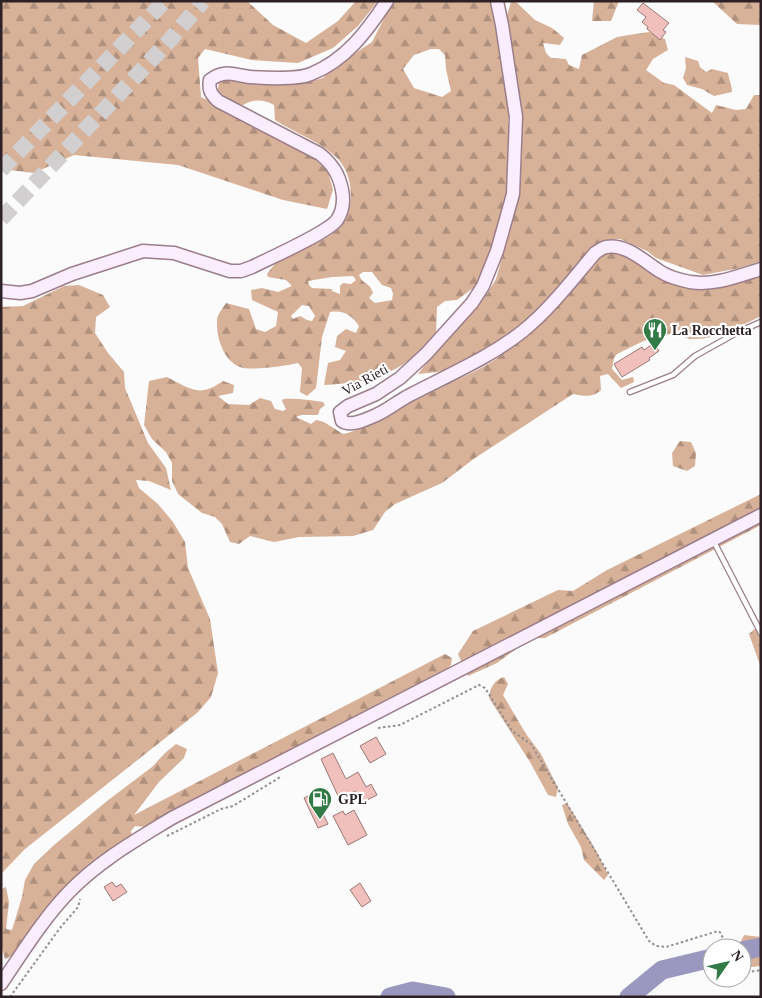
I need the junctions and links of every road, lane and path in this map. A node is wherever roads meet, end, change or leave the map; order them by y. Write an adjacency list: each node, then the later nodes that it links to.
1 (387, 1): 4 (street)
2 (497, 1): 3 (street, Via Rieti)
3 (761, 269)
4 (1, 291)
5 (761, 322): 6 (lane)
6 (630, 392)
7 (761, 515): 8 (street)
8 (712, 539): 9 (lane); 15 (street)
9 (761, 633)
10 (378, 728): 14 (path)
11 (286, 774): 12 (path)
12 (162, 838)
13 (80, 897): 16 (path)
14 (723, 938)
15 (1, 984)
16 (10, 997)

